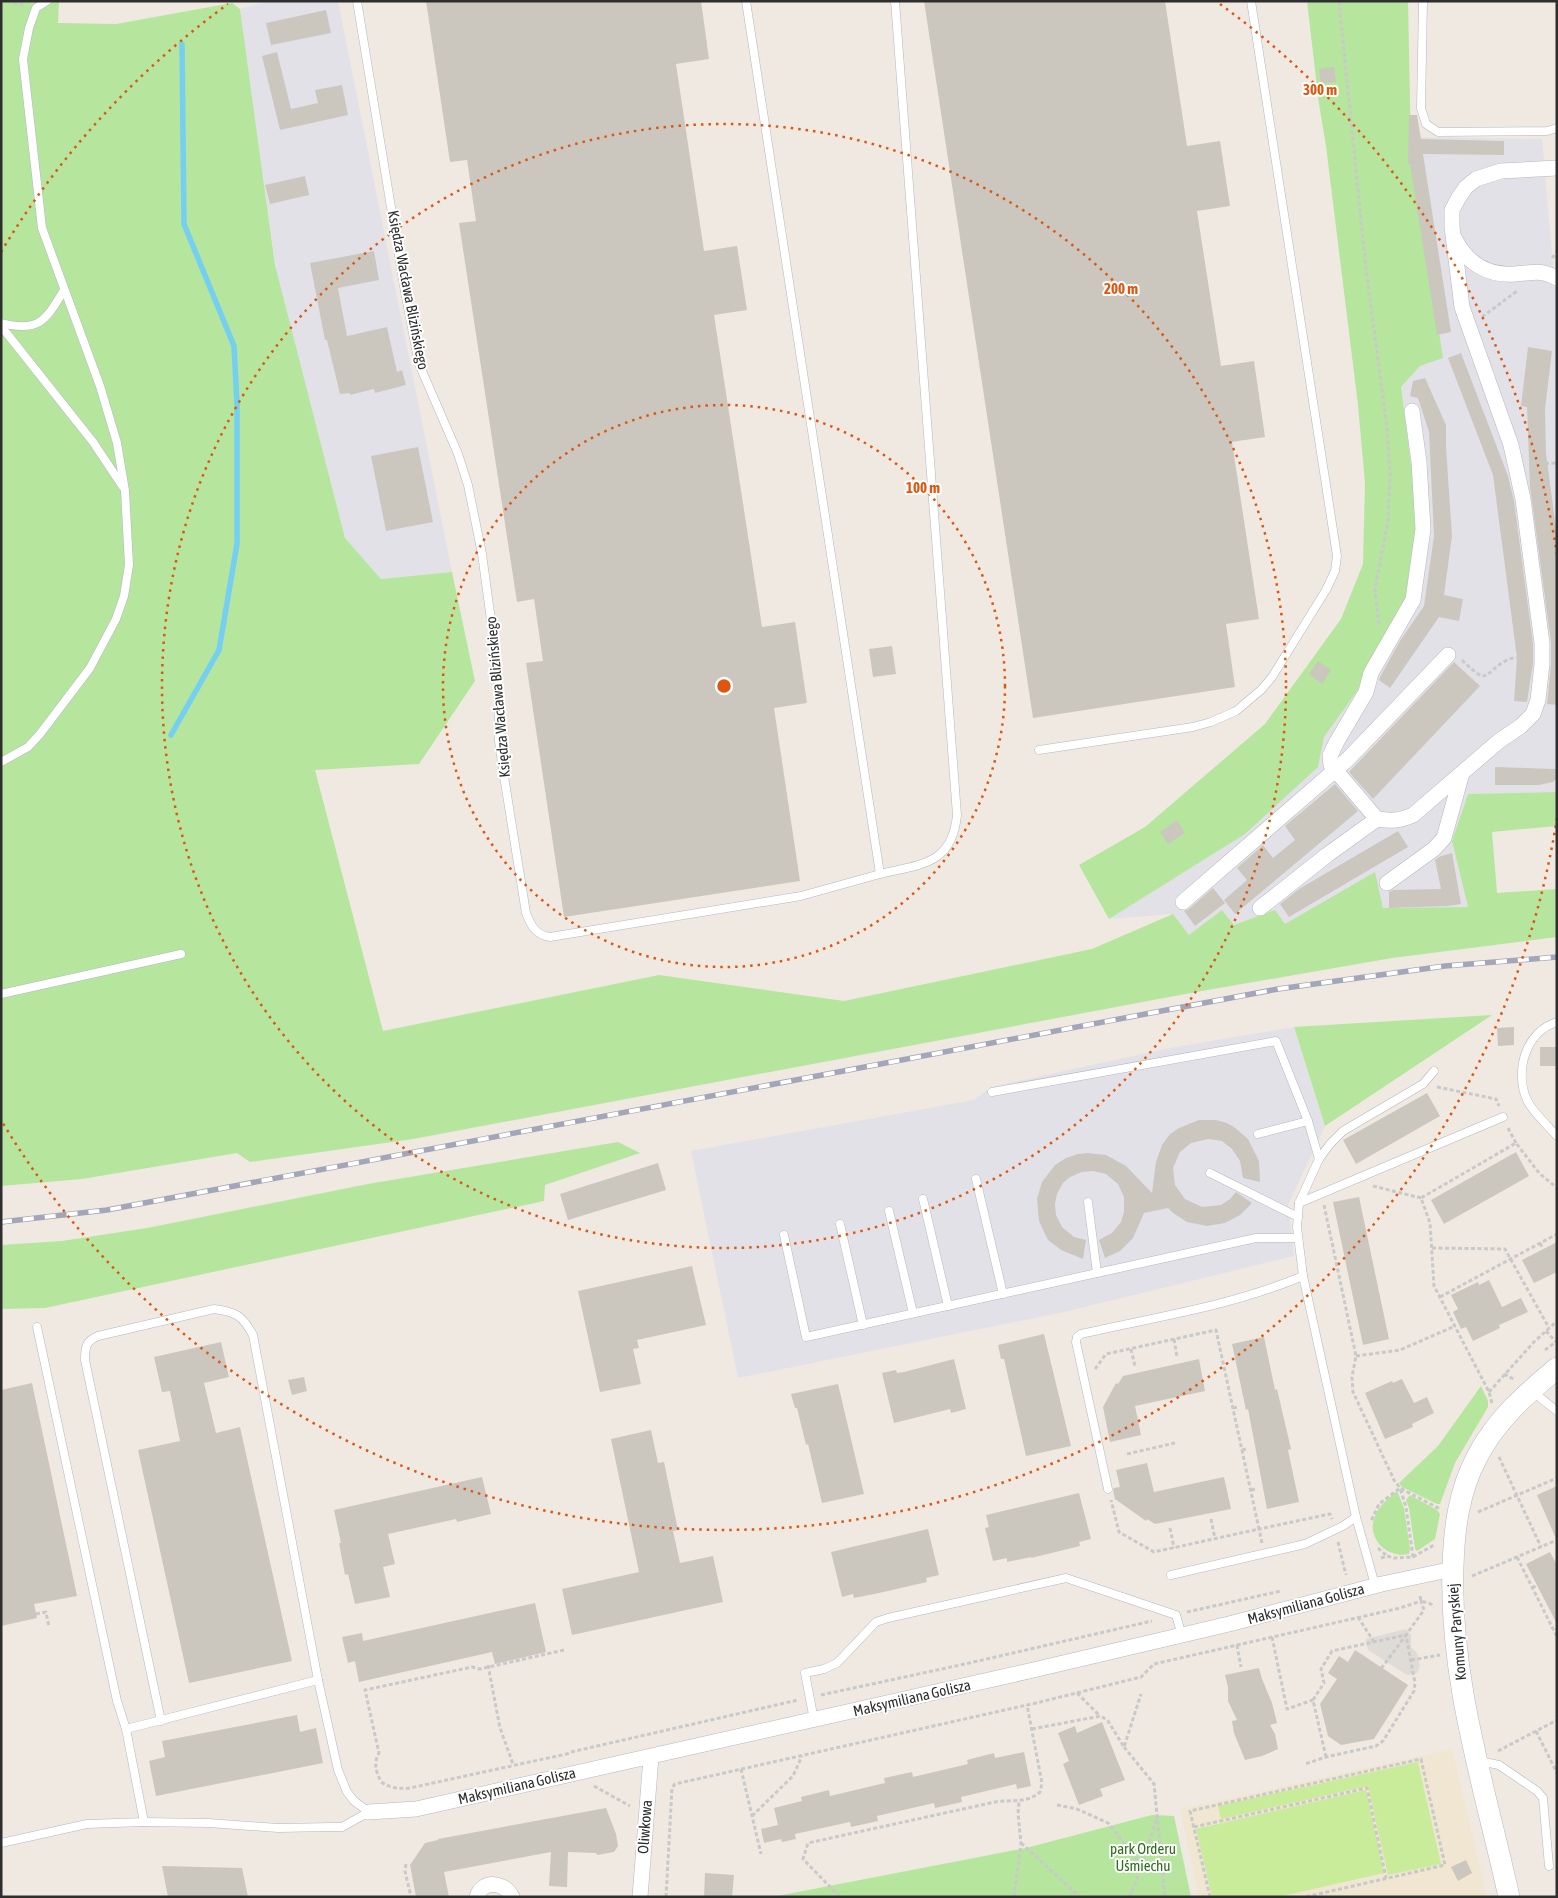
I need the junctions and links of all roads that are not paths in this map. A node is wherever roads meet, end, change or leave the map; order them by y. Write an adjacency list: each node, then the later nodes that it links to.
1 (47, 1): 11 (lane)
2 (357, 1): 21 (lane, Księdza Wacława Blizińskiego)
3 (746, 1): 21 (lane)
4 (895, 1): 21 (lane)
5 (1250, 1): 16 (lane)
6 (1423, 1): 7 (lane)
7 (1557, 128)
8 (1557, 168): 9 (street)
9 (1453, 236): 10 (street); 19 (street)
10 (1557, 278)
11 (64, 290): 12 (lane); 14 (lane)
12 (1, 325): 14 (lane)
13 (1412, 411): 18 (street)
14 (125, 491): 17 (lane)
15 (1448, 655): 18 (street)
16 (1039, 750)
17 (1, 762)
18 (1335, 770): 20 (street); 23 (street)
19 (1462, 773): 20 (street); 22 (street)
20 (1377, 818): 24 (street)
21 (880, 874)
22 (1387, 884)
23 (1183, 902)
24 (1260, 908)
25 (181, 954): 26 (lane)
26 (1, 994)
27 (1557, 1022): 33 (lane)
28 (1434, 1071): 34 (lane)
29 (992, 1092): 31 (lane)
30 (1503, 1117): 39 (lane)
31 (1308, 1121): 32 (lane); 34 (lane)
32 (1258, 1134)
33 (1557, 1136)
34 (1319, 1159): 39 (lane)
35 (1210, 1173): 41 (lane)
36 (976, 1179): 47 (lane)
37 (924, 1199): 48 (lane)
38 (1088, 1202): 45 (lane)
39 (1299, 1203): 41 (lane)
40 (889, 1211): 49 (lane)
41 (1298, 1217): 44 (lane)
42 (840, 1224): 50 (lane)
43 (784, 1235): 50 (lane)
44 (1298, 1238): 45 (lane); 46 (lane)
45 (1096, 1273): 47 (lane)
46 (1303, 1276): 55 (lane); 56 (lane)
47 (1003, 1294): 48 (lane)
48 (948, 1306): 49 (lane)
49 (913, 1314): 50 (lane)
50 (863, 1325)
51 (37, 1327): 64 (lane)
52 (1557, 1368): 53 (street, Komuny Paryskiej)
53 (1531, 1390): 54 (lane); 57 (street, Komuny Paryskiej)
54 (1557, 1411)
55 (1108, 1489)
56 (1356, 1517): 58 (lane); 59 (lane)
57 (1461, 1573): 59 (street, Maksymiliana Golisza); 66 (street, Komuny Paryskiej)
58 (1171, 1575)
59 (1375, 1585): 60 (street, Maksymiliana Golisza)
60 (1182, 1636): 62 (street, Maksymiliana Golisza); 62 (lane)
61 (318, 1680): 63 (lane); 63 (lane); 67 (lane)
62 (814, 1720): 65 (street, Maksymiliana Golisza)
63 (161, 1721): 64 (lane)
64 (126, 1729): 68 (lane)
65 (651, 1757): 67 (street, Maksymiliana Golisza); 73 (street, Oliwkowa)
66 (1486, 1757): 70 (lane); 74 (street, Komuny Paryskiej)
67 (369, 1812): 68 (lane)
68 (144, 1822): 69 (lane)
69 (1, 1844)
70 (1549, 1866)
71 (477, 1897): 72 (street)
72 (512, 1897)
73 (640, 1897)
74 (1509, 1897)

